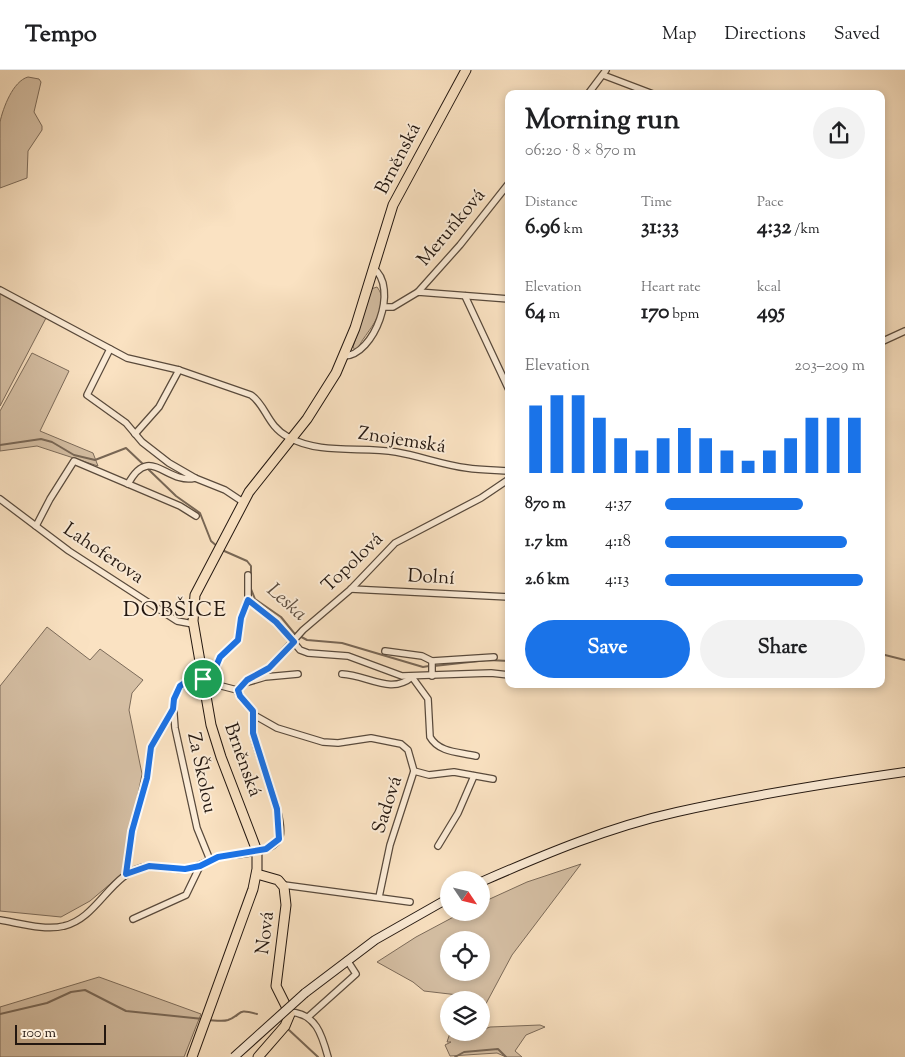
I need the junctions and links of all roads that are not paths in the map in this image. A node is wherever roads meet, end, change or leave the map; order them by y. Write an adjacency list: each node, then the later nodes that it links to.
1 (466, 70): 6 (main road, Brněnská)
2 (604, 72): 3 (street); 4 (street)
3 (591, 90)
4 (644, 90)
5 (505, 188): 8 (street, Meruňková)
6 (372, 268): 11 (street); 15 (main road, Brněnská)
7 (0, 290): 14 (street, Znojemská)
8 (418, 292): 9 (street); 11 (street, Meruňková)
9 (465, 296): 10 (street); 17 (street)
10 (505, 300)
11 (385, 307): 15 (street)
12 (905, 332): 13 (street)
13 (885, 340)
14 (110, 349): 16 (street, Znojemská); 18 (street)
15 (344, 356): 19 (main road, Brněnská)
16 (179, 370): 18 (street); 19 (street, Znojemská)
17 (505, 381)
18 (135, 434): 21 (street)
19 (292, 439): 20 (street, Znojemská); 25 (main road, Brněnská)
20 (505, 471)
21 (195, 478): 23 (street); 25 (street)
22 (505, 482): 29 (street, Topolová)
23 (128, 484): 26 (street); 27 (street)
24 (0, 499): 27 (street, Lahoferova)
25 (243, 502): 32 (main road, Brněnská)
26 (196, 516)
27 (36, 526): 32 (street, Lahoferova)
28 (248, 575): 31 (street)
29 (351, 589): 30 (street, Dolní); 33 (street, Topolová)
30 (505, 597)
31 (248, 600): 33 (street); 41 (street)
32 (193, 624): 41 (main road, Brněnská)
33 (298, 638): 40 (street); 42 (street, Topolová)
34 (385, 651): 36 (street)
35 (494, 657): 36 (street)
36 (432, 668): 39 (street); 40 (street)
37 (298, 674): 42 (street)
38 (342, 674): 40 (street)
39 (505, 675)
40 (412, 677): 46 (street)
41 (205, 681): 43 (street); 44 (street, Za Školou); 52 (main road, Brněnská)
42 (245, 683): 43 (street, Topolová)
43 (238, 690): 45 (street)
44 (173, 709): 53 (street, Za Školou); 55 (street)
45 (254, 715): 47 (street); 52 (street)
46 (476, 756)
47 (414, 771): 49 (street, Sadová); 59 (street, Sadová)
48 (905, 772): 57 (main road)
49 (474, 776): 50 (street, Sadová); 51 (street)
50 (493, 780)
51 (438, 846)
52 (257, 851): 53 (street); 56 (main road, Brněnská)
53 (210, 860): 54 (street)
54 (200, 866): 55 (street); 62 (street)
55 (126, 874): 63 (street)
56 (257, 874): 58 (main road); 67 (main road, Brněnská)
57 (490, 878)
58 (284, 885): 59 (street); 65 (main road, Nová)
59 (379, 897): 60 (street)
60 (410, 902)
61 (440, 903): 64 (main road)
62 (133, 919)
63 (0, 920)
64 (346, 960): 66 (street); 68 (main road, bridge)
65 (290, 1012): 66 (street); 69 (main road)
66 (308, 1017): 70 (street)
67 (192, 1057)
68 (234, 1057)
69 (258, 1057)
70 (328, 1057)

